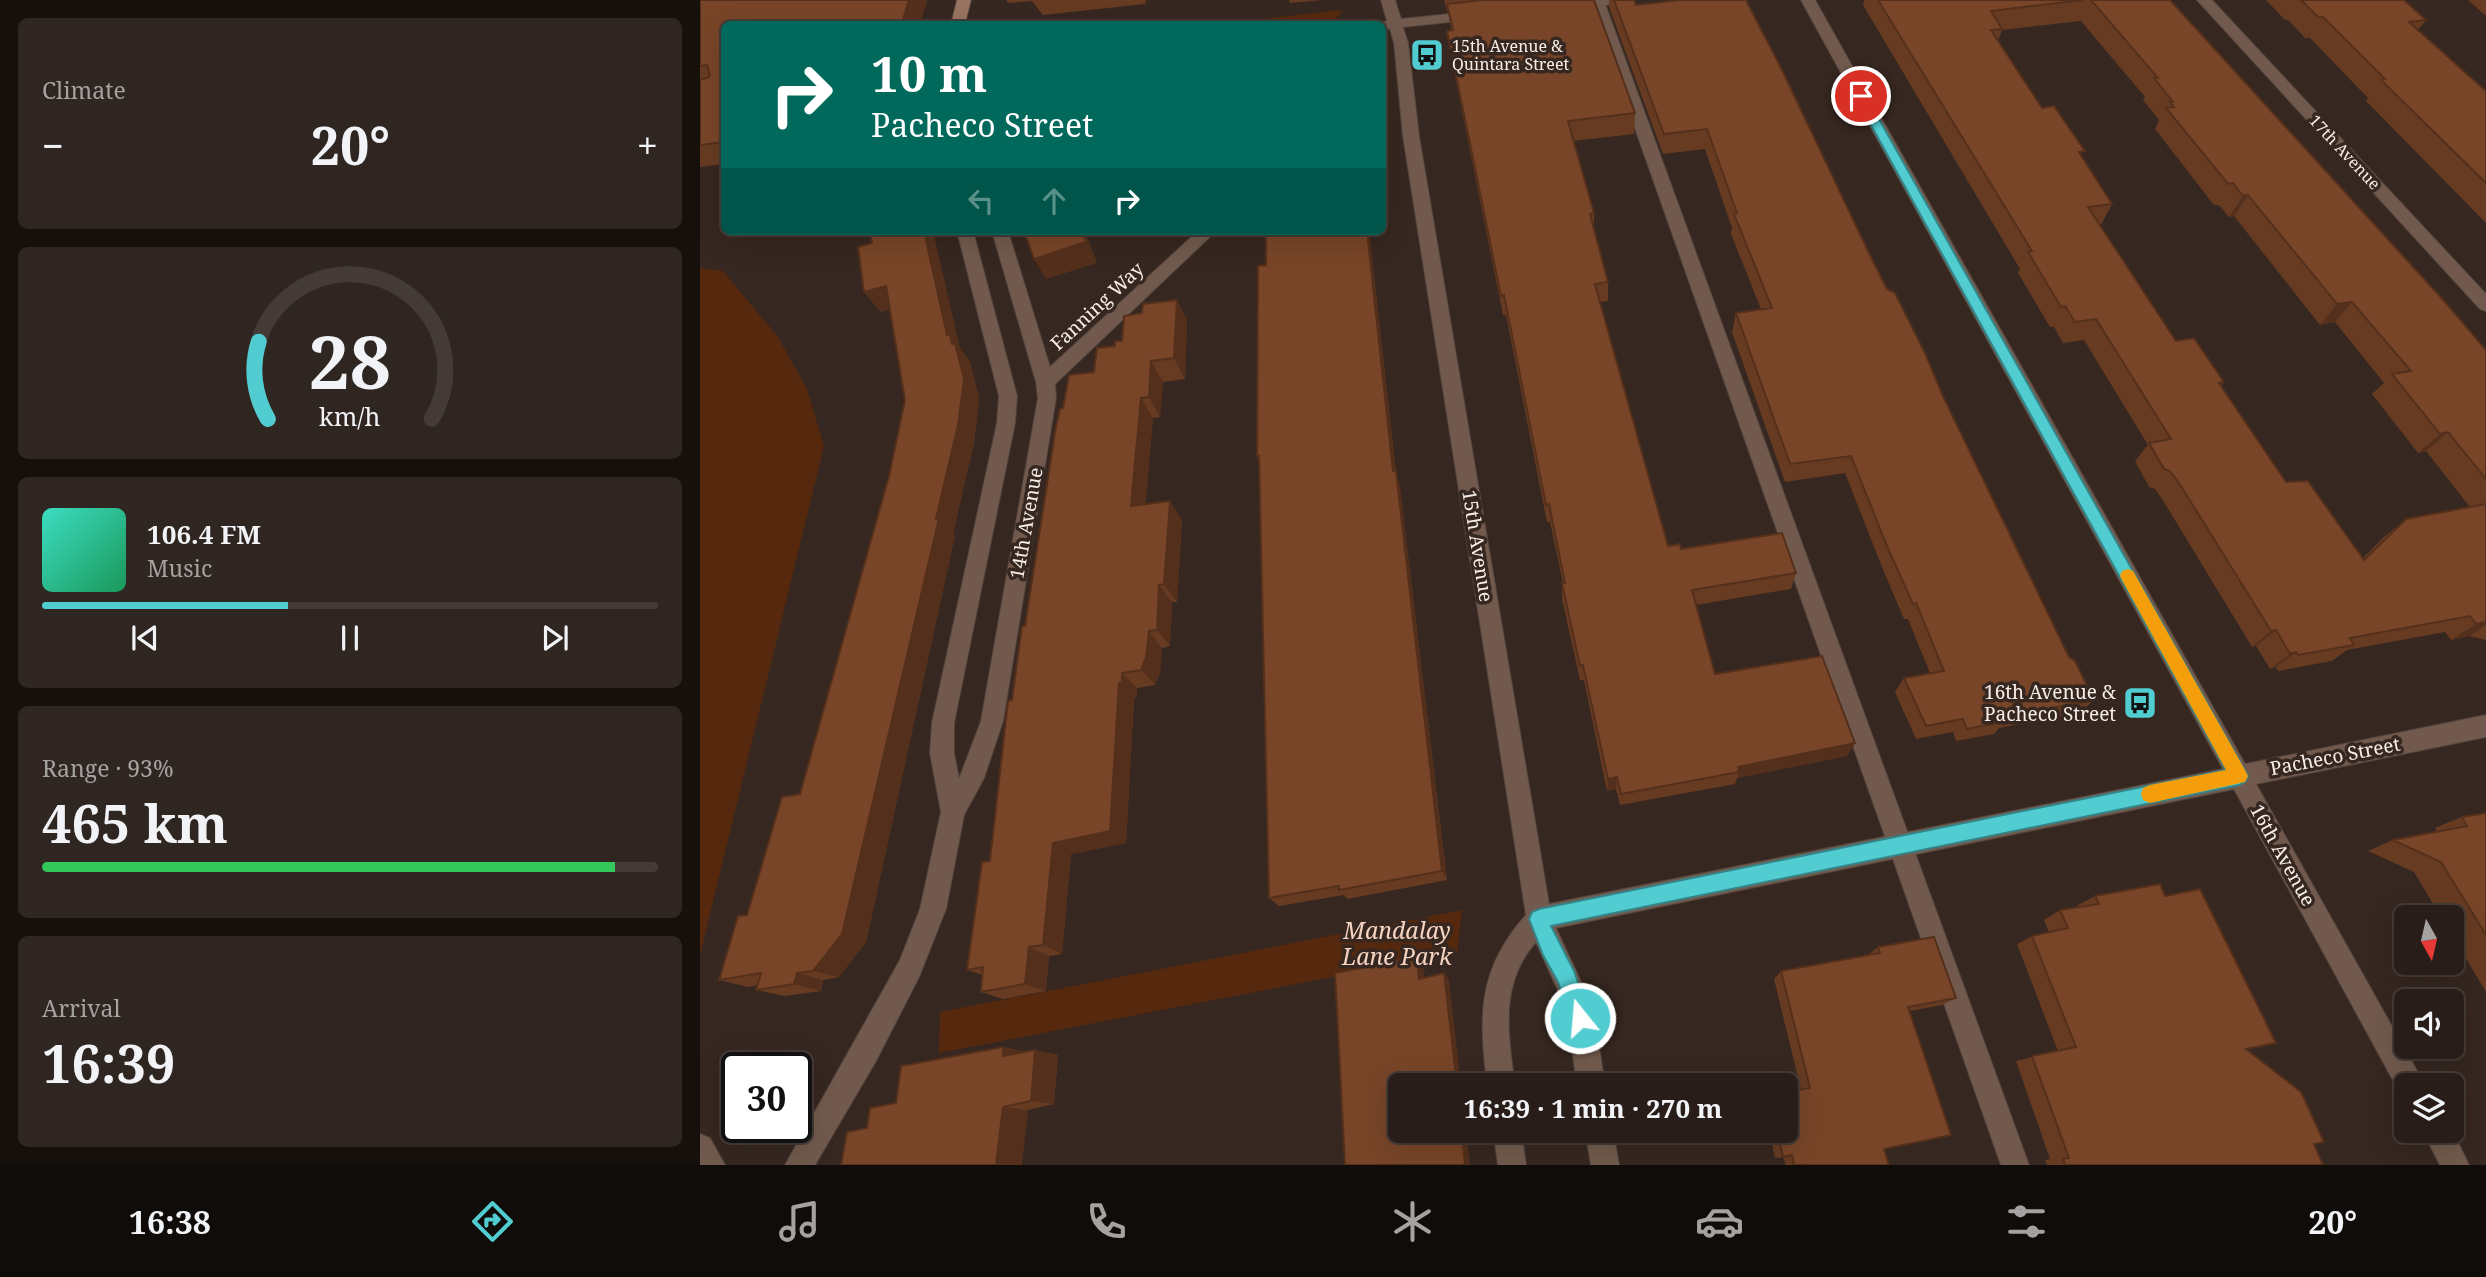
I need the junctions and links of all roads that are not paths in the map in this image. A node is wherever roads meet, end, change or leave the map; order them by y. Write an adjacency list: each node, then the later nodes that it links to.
1 (964, 0): 8 (street)
2 (1388, 0): 9 (street, 15th Avenue)
3 (1808, 0): 16 (street, 16th Avenue)
4 (2204, 0): 13 (street, 17th Avenue)
5 (1603, 1): 6 (street); 18 (street)
6 (1557, 6)
7 (1490, 13): 9 (street)
8 (959, 21)
9 (1390, 25): 19 (street, 15th Avenue)
10 (966, 235): 17 (street, 14th Avenue)
11 (1001, 235): 14 (street, 14th Avenue)
12 (1204, 235): 14 (street, Fanning Way)
13 (2486, 305)
14 (1045, 383): 17 (street, 14th Avenue)
15 (2486, 726): 16 (street, Pacheco Street)
16 (2239, 776): 18 (street, Pacheco Street); 22 (street, 16th Avenue)
17 (953, 812): 28 (street, 14th Avenue)
18 (1900, 845): 19 (street, Pacheco Street); 31 (street)
19 (1539, 919): 20 (street); 21 (street, 15th Avenue)
20 (1499, 1073)
21 (1589, 1073)
22 (2404, 1073)
23 (1508, 1143): 29 (street)
24 (1602, 1143): 30 (street)
25 (2443, 1143): 32 (street)
26 (700, 1149): 27 (street)
27 (711, 1165)
28 (799, 1165)
29 (1511, 1165)
30 (1605, 1165)
31 (2015, 1165)
32 (2455, 1165)

